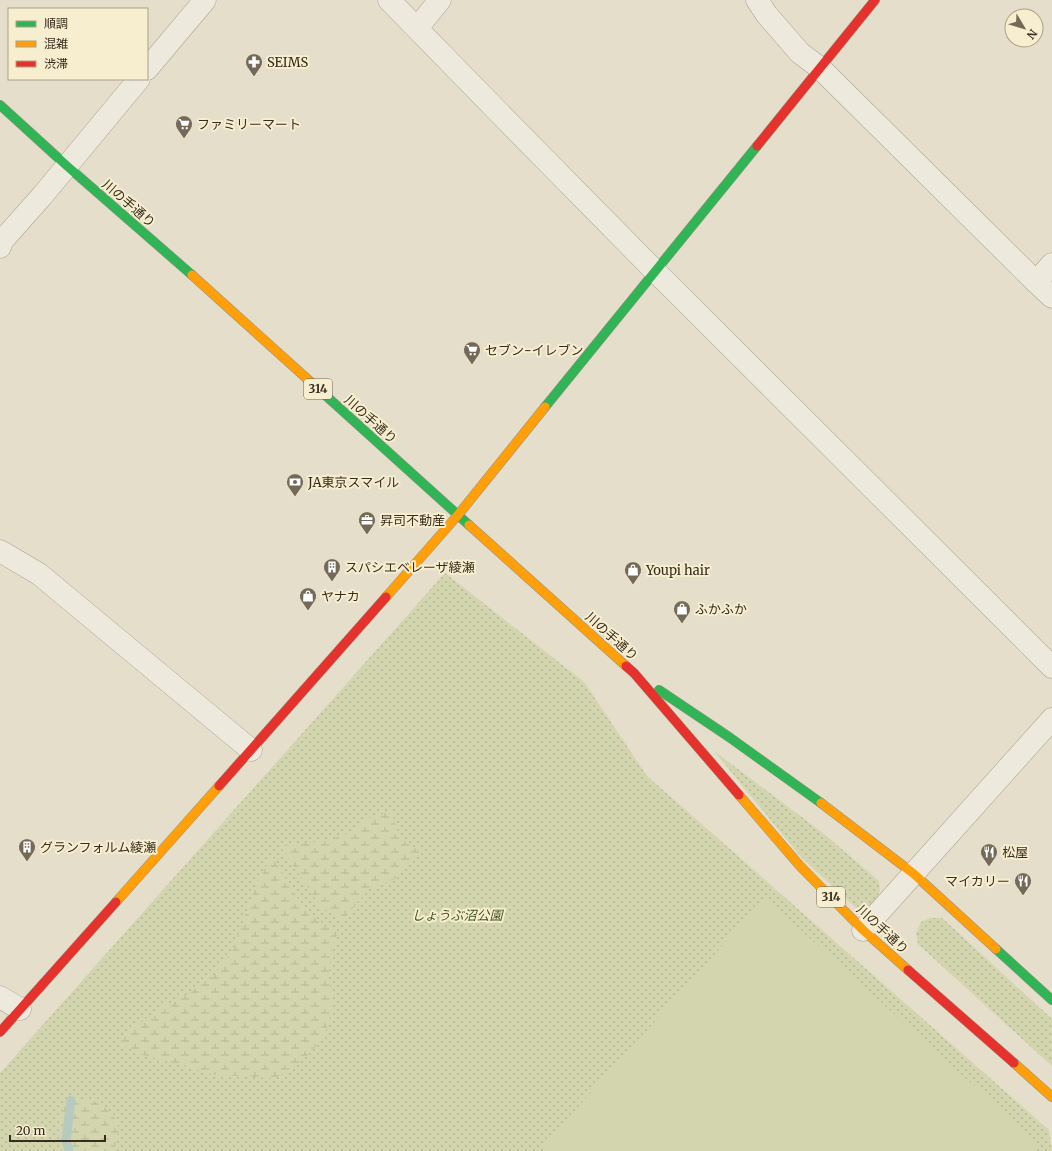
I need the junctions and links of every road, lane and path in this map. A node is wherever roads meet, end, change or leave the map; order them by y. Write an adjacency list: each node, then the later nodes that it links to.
1 (205, 0): 7 (street)
2 (389, 0): 6 (street)
3 (440, 0): 6 (street)
4 (757, 0): 8 (street)
5 (875, 0): 8 (main road)
6 (417, 28): 14 (street)
7 (148, 68)
8 (820, 68): 14 (main road); 15 (street)
9 (138, 80): 11 (street)
10 (0, 105): 11 (main road, 川の手通り / 314)
11 (66, 166): 12 (street); 17 (main road, 川の手通り / 314)
12 (0, 247)
13 (1052, 264): 15 (street)
14 (655, 271): 17 (main road); 19 (street)
15 (1036, 282): 16 (street)
16 (1052, 297)
17 (458, 515): 20 (main road, 川の手通り / 314); 22 (main road)
18 (0, 550): 22 (street)
19 (1052, 667)
20 (634, 674): 23 (main road, 川の手通り / 314); 24 (main road, 川の手通り / 314)
21 (1052, 719): 23 (street)
22 (251, 750): 27 (main road)
23 (914, 874): 24 (street); 26 (main road, 川の手通り / 314)
24 (864, 930): 29 (main road, 川の手通り / 314)
25 (0, 997): 27 (street)
26 (1052, 1000)
27 (20, 1009): 28 (main road)
28 (0, 1032)
29 (1052, 1097)

